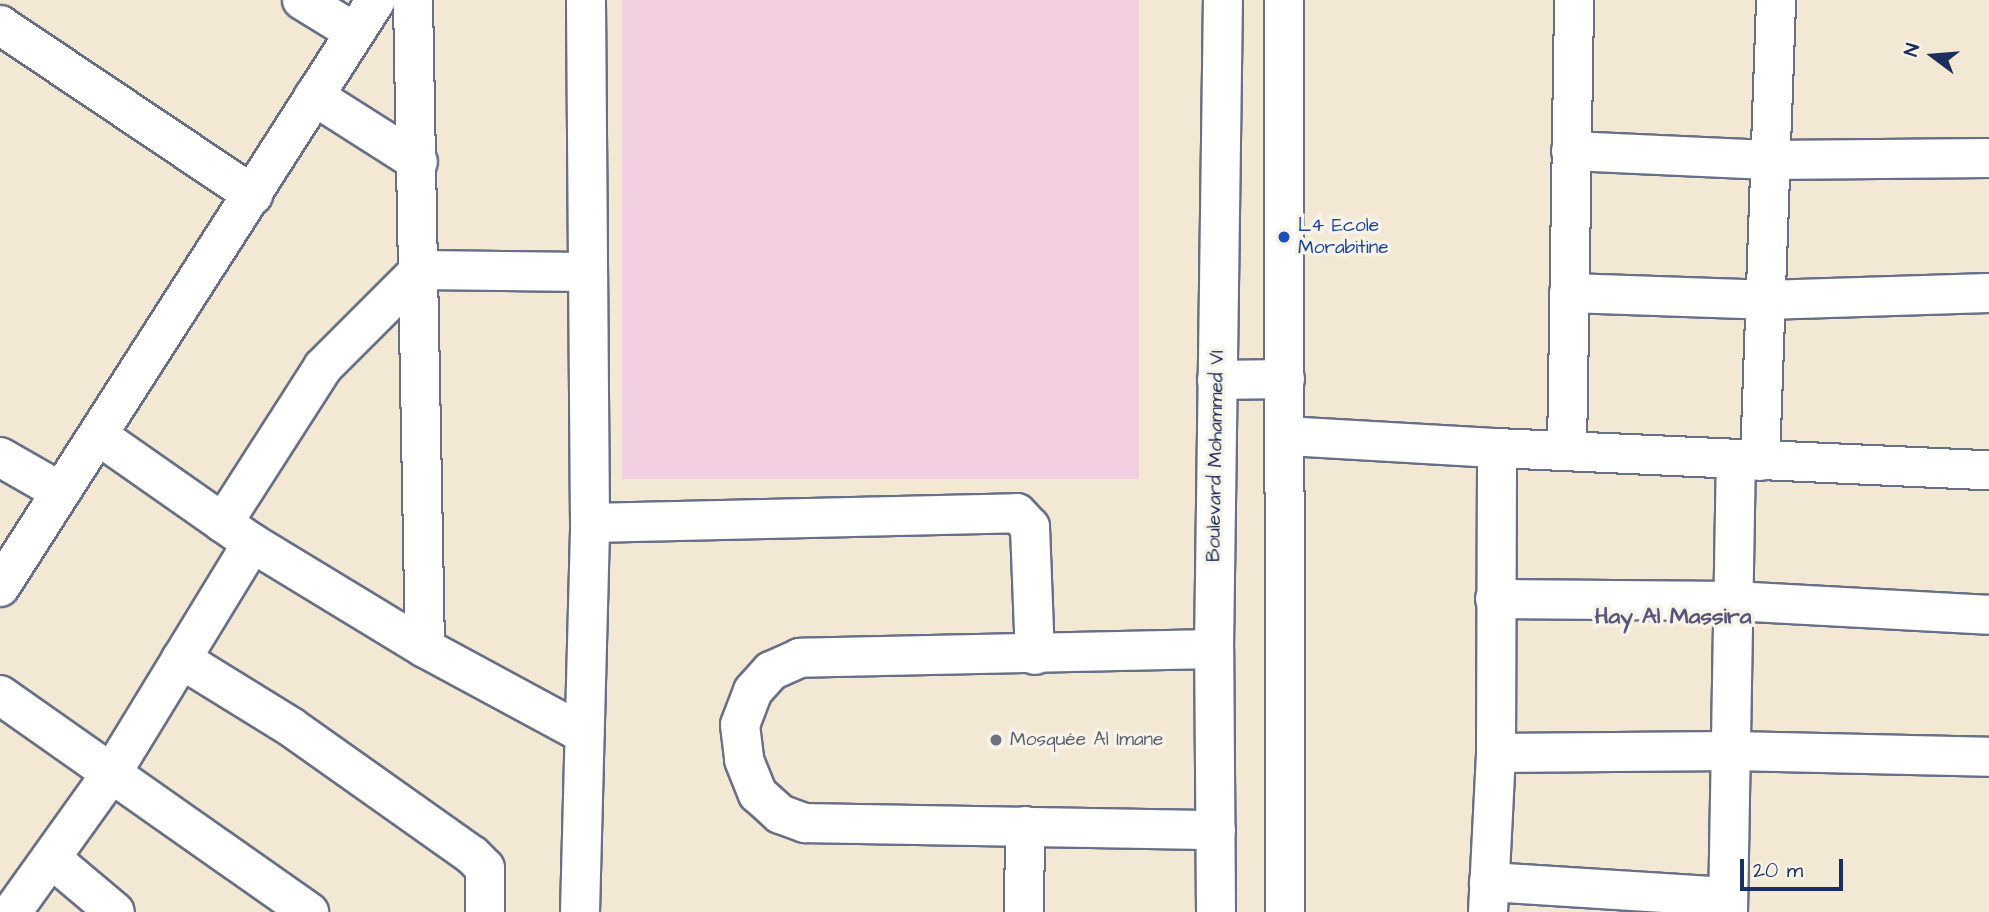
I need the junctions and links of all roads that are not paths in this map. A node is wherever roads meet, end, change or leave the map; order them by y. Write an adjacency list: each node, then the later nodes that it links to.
1 (302, 0): 9 (street)
2 (376, 0): 9 (street)
3 (413, 0): 15 (street)
4 (586, 0): 18 (street)
5 (1223, 0): 23 (street, Boulevard Mohammed VI)
6 (1284, 0): 22 (street)
7 (1574, 0): 12 (street)
8 (1776, 0): 14 (street)
9 (354, 32): 11 (street)
10 (5, 39): 16 (street)
11 (314, 96): 15 (street); 16 (street)
12 (1571, 151): 14 (street); 19 (street)
13 (1989, 158): 14 (street)
14 (1769, 160): 21 (street)
15 (418, 162): 17 (street)
16 (253, 195): 24 (street)
17 (420, 270): 18 (street); 33 (street); 38 (street)
18 (586, 272): 32 (street)
19 (1569, 293): 21 (street); 27 (street)
20 (1989, 293): 21 (street)
21 (1765, 300): 29 (street)
22 (1285, 379): 23 (street); 25 (street)
23 (1217, 380): 39 (street, Boulevard Mohammed VI)
24 (99, 436): 31 (street); 33 (street)
25 (1286, 436): 26 (street); 60 (street)
26 (1497, 448): 27 (street); 35 (street)
27 (1567, 451): 29 (street)
28 (0, 457): 31 (street)
29 (1748, 460): 30 (street); 36 (street)
30 (1989, 470)
31 (61, 492): 34 (street)
32 (590, 523): 40 (street); 43 (street)
33 (238, 533): 38 (street); 41 (street)
34 (0, 587)
35 (1494, 599): 36 (street); 45 (street)
36 (1733, 601): 37 (street); 44 (street)
37 (1989, 615)
38 (425, 648): 43 (street)
39 (1214, 649): 40 (street); 49 (street, Boulevard Mohammed VI)
40 (1035, 655): 48 (street)
41 (181, 659): 47 (street); 56 (street)
42 (0, 695): 47 (street)
43 (584, 734): 57 (street)
44 (1733, 751): 45 (street); 46 (street); 52 (street)
45 (1496, 753): 51 (street)
46 (1989, 757)
47 (113, 771): 50 (street); 55 (street)
48 (1025, 826): 49 (street); 58 (street)
49 (1216, 830): 59 (street, Boulevard Mohammed VI)
50 (52, 859): 53 (street); 54 (street)
51 (1488, 897): 52 (street)
52 (1728, 904)
53 (12, 912)
54 (115, 912)
55 (309, 912)
56 (485, 912)
57 (580, 912)
58 (1024, 912)
59 (1216, 912)
60 (1285, 912)

